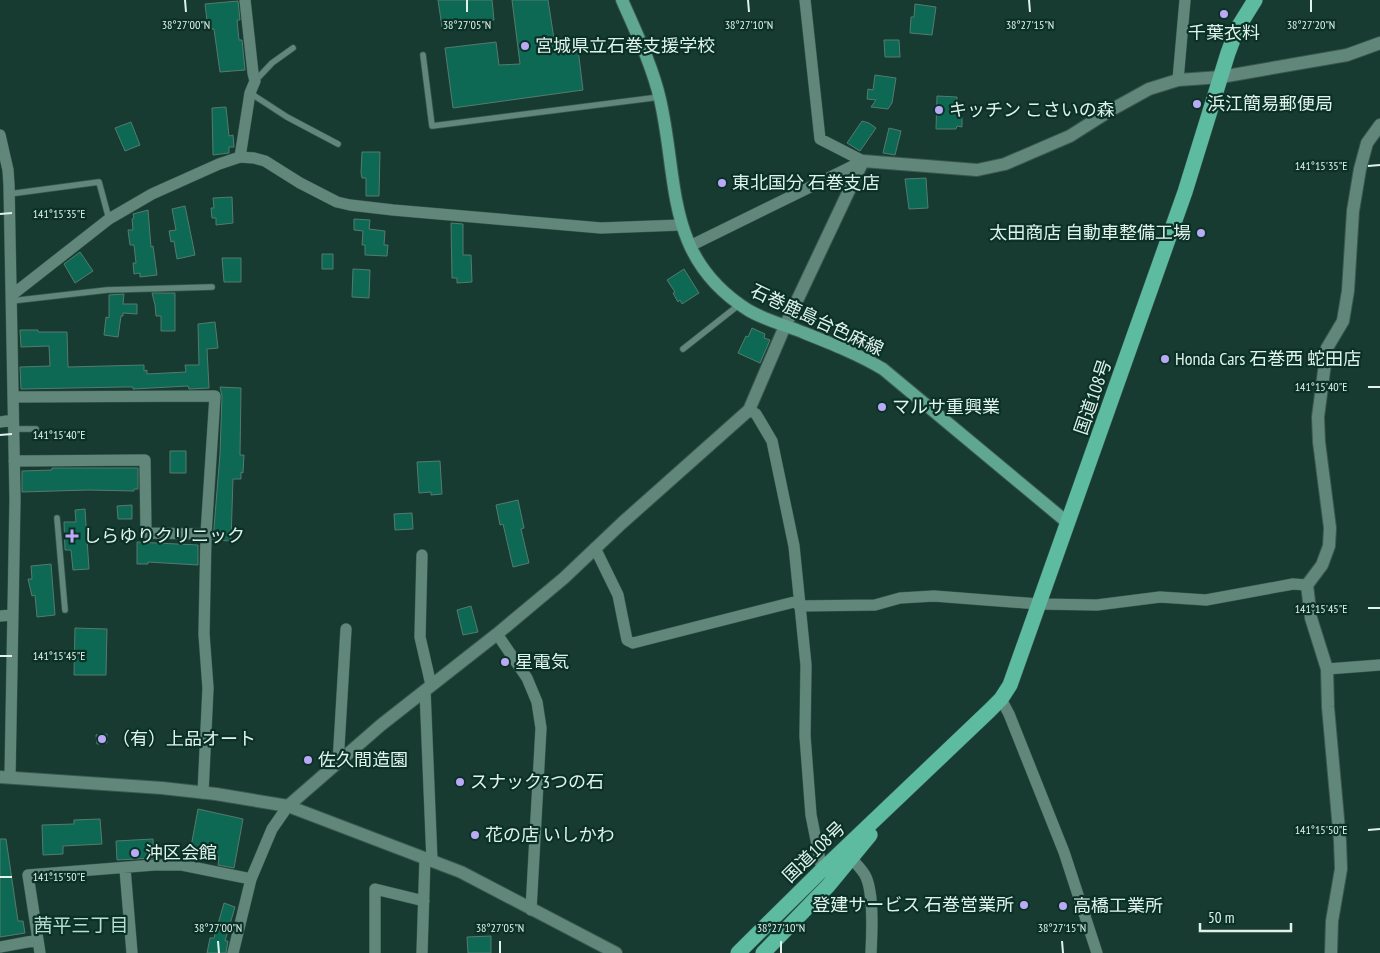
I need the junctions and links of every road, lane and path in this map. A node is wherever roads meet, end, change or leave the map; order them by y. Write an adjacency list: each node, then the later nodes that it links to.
1 (245, 0): 11 (street)
2 (622, 0): 13 (main road, 石巻鹿島台色麻線)
3 (805, 0): 18 (street)
4 (1184, 0): 10 (street)
5 (1255, 0): 9 (highway, 国道108号)
6 (1380, 43): 9 (street)
7 (293, 48): 11 (lane)
8 (423, 56): 13 (lane)
9 (1221, 77): 10 (street); 35 (highway, 国道108号)
10 (1178, 80): 18 (street)
11 (255, 81): 12 (street)
12 (250, 93): 16 (lane); 17 (street)
13 (660, 97): 21 (main road, 石巻鹿島台色麻線)
14 (1380, 126): 39 (street)
15 (0, 134): 19 (street)
16 (338, 144)
17 (240, 157): 20 (street); 21 (street)
18 (863, 161): 22 (street); 26 (street)
19 (6, 188): 20 (lane); 24 (street)
20 (109, 219): 24 (street)
21 (682, 225): 22 (main road, 石巻鹿島台色麻線)
22 (690, 246): 25 (main road, 石巻鹿島台色麻線)
23 (212, 287): 24 (lane)
24 (12, 298): 28 (street)
25 (740, 304): 26 (main road, 石巻鹿島台色麻線); 27 (lane)
26 (786, 326): 29 (street); 35 (main road, 石巻鹿島台色麻線)
27 (683, 349)
28 (14, 397): 31 (street); 36 (street)
29 (749, 410): 37 (street); 40 (street)
30 (0, 422): 31 (street)
31 (13, 425): 32 (lane); 33 (street)
32 (36, 429)
33 (14, 461): 36 (street); 43 (street)
34 (57, 518): 42 (lane)
35 (1068, 522): 41 (highway, 国道108号)
36 (206, 534): 54 (street)
37 (595, 548): 40 (street); 46 (street)
38 (422, 555): 49 (street)
39 (1307, 585): 41 (street); 48 (street)
40 (799, 604): 41 (street); 59 (street)
41 (1040, 604): 50 (highway, 国道108号)
42 (65, 610)
43 (12, 614): 44 (street); 52 (street)
44 (0, 616)
45 (346, 629): 51 (street)
46 (498, 634): 49 (street); 62 (street)
47 (1380, 665): 48 (street)
48 (1327, 669): 75 (street)
49 (428, 688): 51 (street); 57 (street)
50 (1001, 699): 53 (highway, 国道108号); 74 (street)
51 (338, 763): 55 (street)
52 (5, 777): 54 (street)
53 (918, 778): 56 (highway, 国道108号); 59 (highway, 国道108号)
54 (203, 793): 55 (street)
55 (288, 806): 57 (street); 60 (street)
56 (852, 858): 72 (highway, 国道108号); 73 (street)
57 (428, 860): 61 (street); 62 (street)
58 (126, 869): 60 (street); 63 (street); 66 (street)
59 (822, 870): 71 (highway, 国道108号)
60 (251, 878): 67 (street)
61 (424, 900): 68 (street); 69 (street)
62 (531, 910): 70 (street)
63 (38, 940): 64 (street); 65 (street)
64 (0, 946)
65 (40, 953)
66 (132, 953)
67 (233, 953)
68 (375, 953)
69 (422, 953)
70 (616, 953)
71 (738, 953)
72 (763, 953)
73 (871, 953)
74 (1097, 953)
75 (1332, 953)

